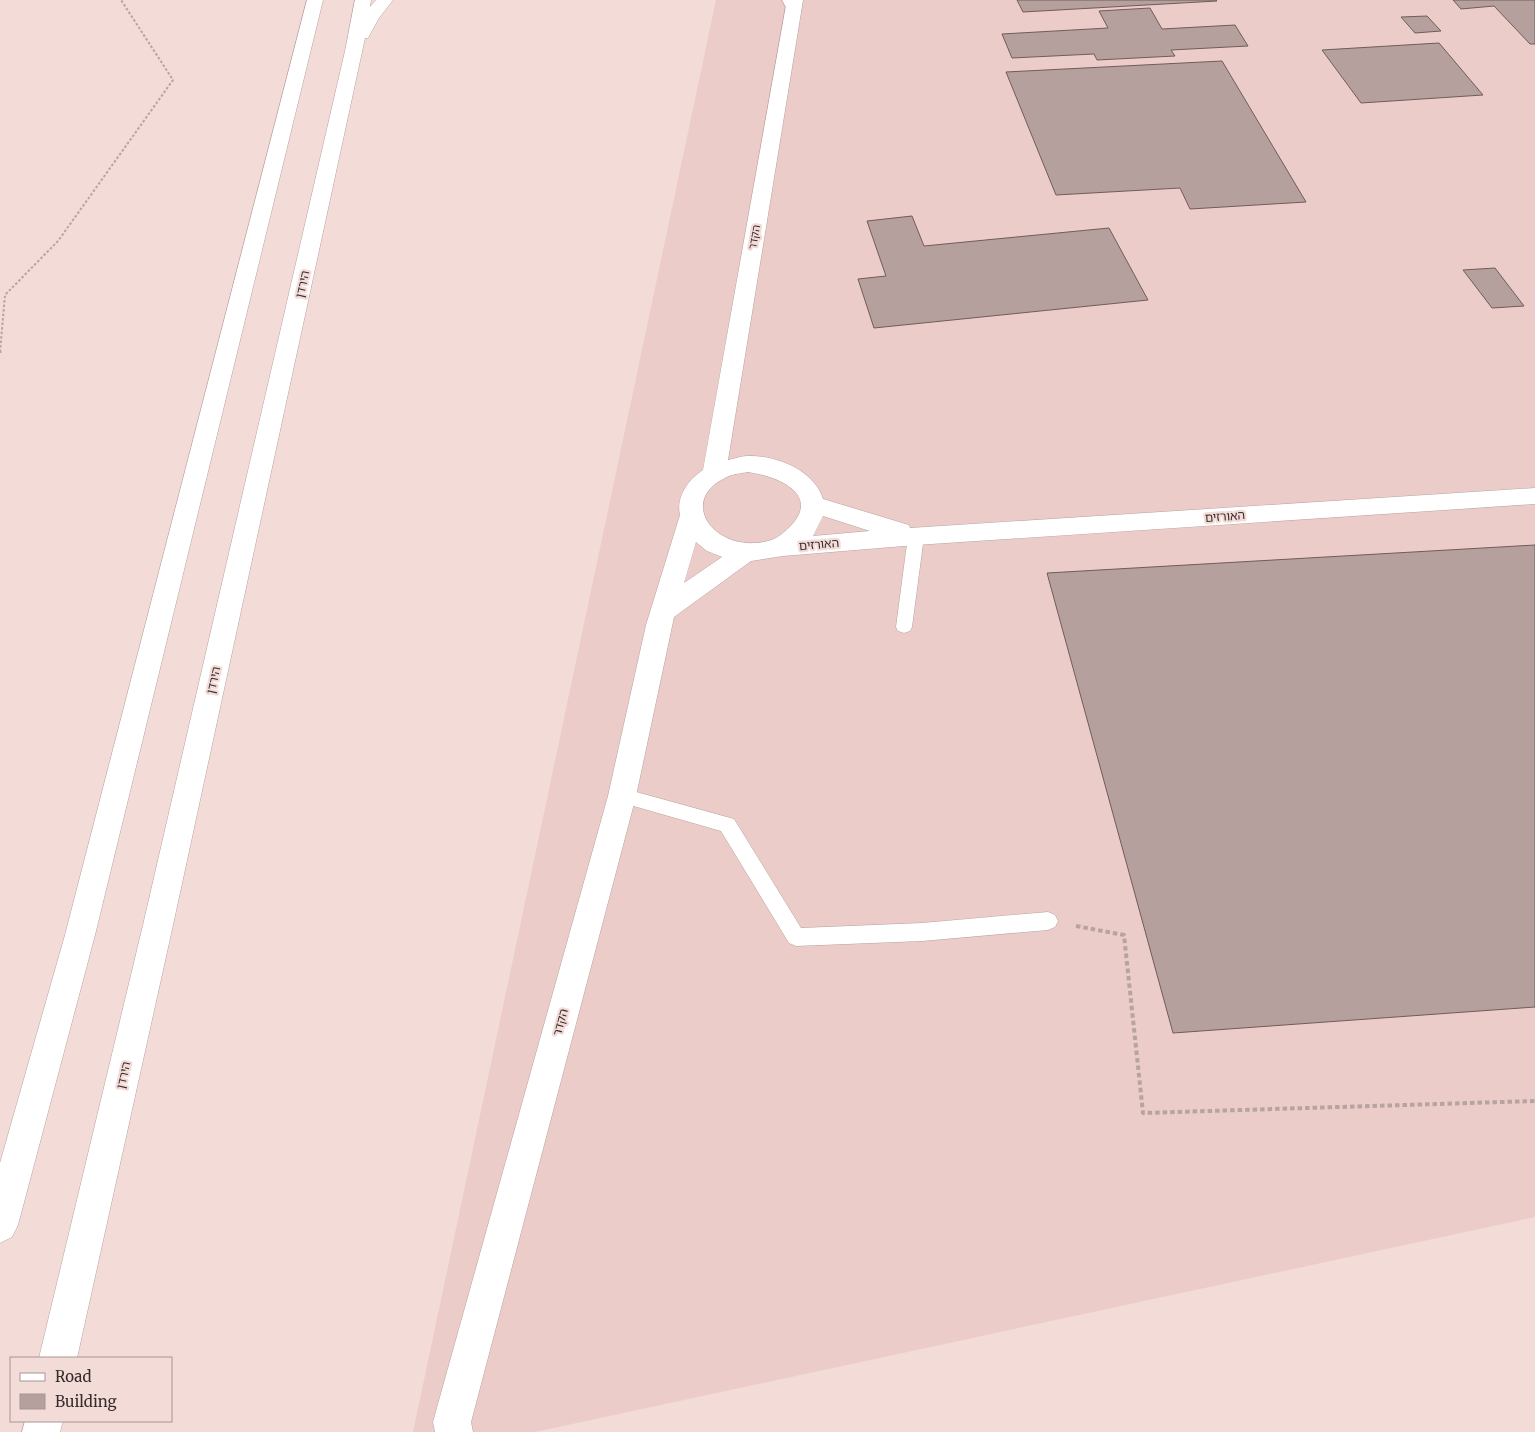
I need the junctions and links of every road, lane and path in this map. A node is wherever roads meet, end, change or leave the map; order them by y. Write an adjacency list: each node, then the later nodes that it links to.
1 (121, 0): 7 (path)
2 (315, 0): 20 (main road)
3 (363, 0): 6 (main road, הירדן)
4 (385, 0): 6 (main road)
5 (793, 2): 8 (main road, הקדר)
6 (354, 51): 21 (main road, הירדן)
7 (0, 353)
8 (714, 473): 10 (main road); 11 (main road)
9 (1535, 496): 12 (main road, האורזים)
10 (814, 505): 12 (main road, האורזים); 13 (main road)
11 (691, 517): 14 (main road); 15 (main road, הקדר)
12 (916, 536): 13 (main road, האורזים); 16 (lane)
13 (783, 547): 14 (main road)
14 (746, 552): 15 (main road)
15 (664, 611): 17 (main road, הקדר)
16 (904, 627)
17 (622, 796): 18 (lane); 22 (main road, הקדר)
18 (1048, 921): 19 (path)
19 (1535, 1101)
20 (0, 1225)
21 (58, 1357)
22 (454, 1432)

